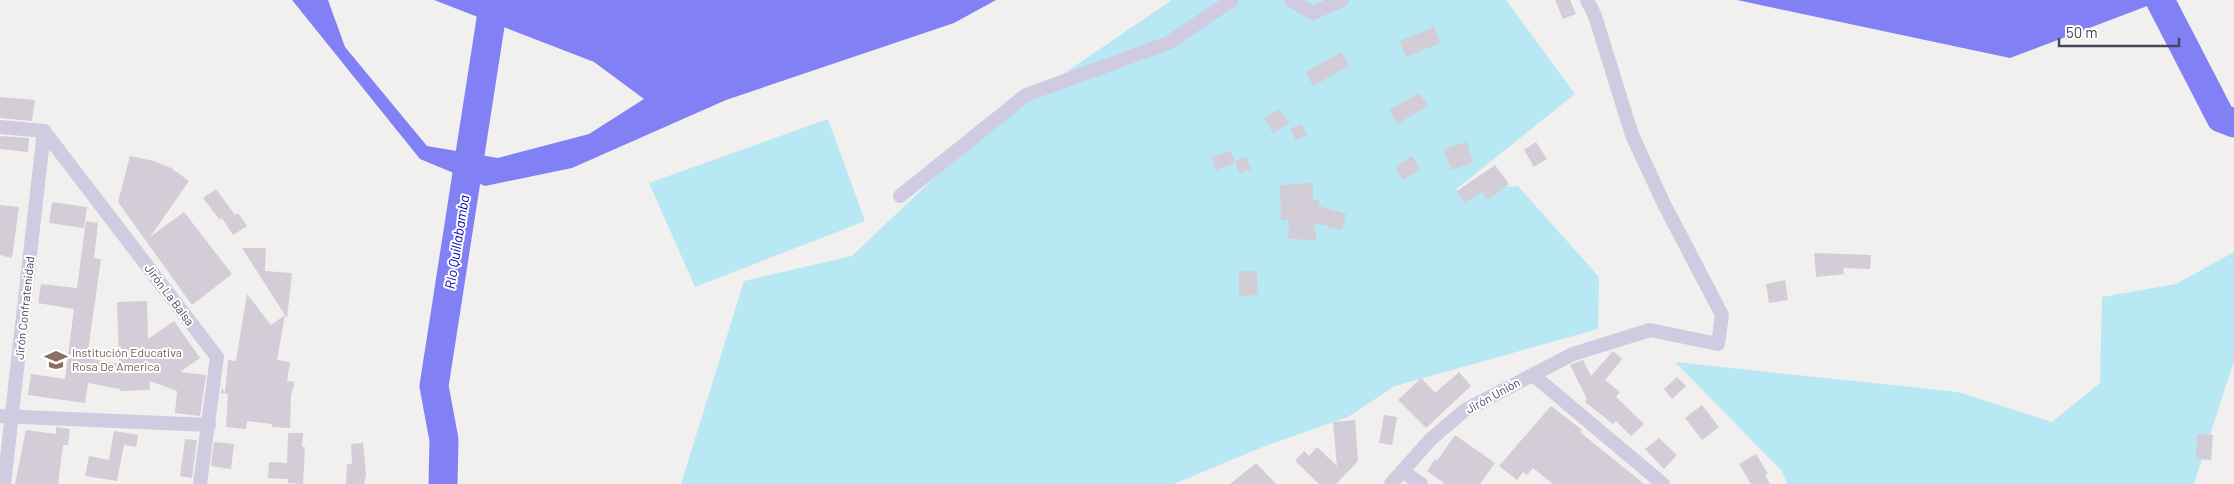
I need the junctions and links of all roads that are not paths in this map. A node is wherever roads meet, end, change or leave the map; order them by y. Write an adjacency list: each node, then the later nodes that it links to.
1 (1232, 0): 7 (street)
2 (1292, 0): 3 (street)
3 (1342, 0)
4 (1587, 0): 8 (street, Jirón Unión)
5 (0, 127): 6 (street)
6 (44, 131): 9 (street, Jirón Confratenidad); 10 (street, Jirón La Balsa)
7 (900, 196)
8 (1533, 374): 11 (street, Jirón Unión); 16 (street)
9 (7, 416): 10 (street); 12 (street, Jirón Confratenidad)
10 (209, 425): 13 (street, Jirón La Balsa)
11 (1402, 471): 14 (street, Jirón Unión); 15 (street)
12 (4, 484)
13 (200, 484)
14 (1392, 484)
15 (1421, 484)
16 (1663, 484)

